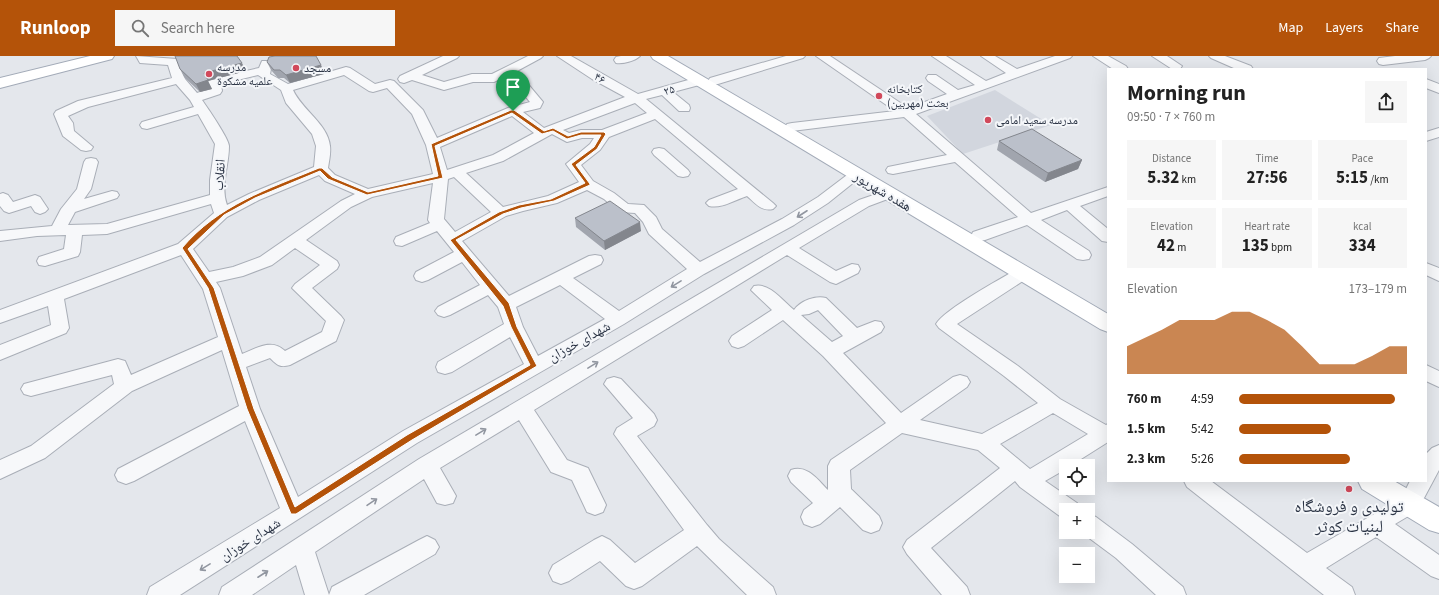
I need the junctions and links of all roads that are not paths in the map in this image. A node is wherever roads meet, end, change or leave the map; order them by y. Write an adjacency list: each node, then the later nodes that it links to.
1 (82, 56): 32 (main road)
2 (107, 56): 37 (main road)
3 (142, 56): 35 (street, انقلاب)
4 (453, 56): 33 (street)
5 (537, 56): 30 (street)
6 (563, 56): 45 (street, ۴۶)
7 (634, 56): 21 (street)
8 (658, 56): 36 (main road, هفده شهریور)
9 (670, 56): 36 (main road, هفده شهریور)
10 (799, 56): 22 (street, ۲۵)
11 (822, 56): 49 (street)
12 (938, 56): 40 (street)
13 (987, 56): 31 (street)
14 (1066, 56): 25 (street)
15 (1098, 56): 27 (street)
16 (1158, 56): 26 (street)
17 (1215, 56): 28 (street)
18 (1371, 56): 23 (street)
19 (1425, 56): 23 (street)
20 (1029, 59): 25 (street)
21 (620, 60)
22 (770, 60): 36 (street, ۲۵)
23 (1383, 61): 29 (street)
24 (266, 63): 41 (street); 46 (street)
25 (1041, 65): 31 (street)
26 (1176, 66)
27 (1120, 68)
28 (1245, 68)
29 (1395, 68)
30 (511, 70): 33 (street); 48 (street)
31 (1016, 74): 40 (street)
32 (0, 76)
33 (412, 76): 39 (street)
34 (932, 78): 44 (street)
35 (179, 80): 46 (street, انقلاب); 56 (street)
36 (706, 81): 43 (street, ۲۵); 52 (main road, هفده شهریور); 64 (main road, هفده شهریور)
37 (0, 83)
38 (1427, 83): 42 (street)
39 (390, 84): 41 (street); 55 (street)
40 (984, 85): 44 (street)
41 (286, 88): 61 (street)
42 (1439, 89)
43 (665, 91): 45 (street, ۲۵); 47 (street)
44 (957, 95): 49 (street)
45 (638, 99): 50 (street, ۴۶); 53 (street, ۲۵)
46 (199, 104): 51 (street); 76 (street, انقلاب)
47 (684, 108)
48 (513, 111): 53 (street); 55 (street)
49 (907, 113): 52 (street); 59 (street)
50 (657, 114): 54 (street); 58 (street, ۴۶)
51 (147, 125)
52 (792, 127): 87 (main road, هفده شهریور)
53 (548, 131): 54 (street); 63 (street, ۲۵)
54 (604, 134): 66 (street)
55 (433, 145): 65 (street)
56 (86, 147)
57 (660, 152): 58 (street)
58 (702, 152): 67 (street, ۴۶)
59 (957, 157): 62 (street); 82 (street)
60 (91, 162): 79 (street)
61 (321, 169): 69 (street); 76 (street)
62 (893, 170)
63 (456, 171): 65 (street, ۲۵); 80 (street)
64 (856, 175): 70 (main road, هفده شهریور); 73 (street, شهدای خوزان)
65 (441, 177): 69 (street, ۲۵); 83 (street)
66 (588, 184): 80 (street); 100 (street)
67 (749, 190): 74 (street); 77 (street, ۴۶)
68 (1107, 191): 75 (street)
69 (367, 194): 91 (street, ۲۵)
70 (888, 194): 81 (street, شهدای خوزان); 101 (main road, هفده شهریور)
71 (112, 195): 79 (street)
72 (0, 199): 78 (street)
73 (822, 200): 81 (street); 100 (street, شهدای خوزان, one-way to 100)
74 (714, 203)
75 (1070, 205): 82 (street); 88 (street)
76 (220, 206): 84 (street); 92 (street)
77 (768, 206)
78 (40, 209)
79 (69, 209): 85 (street)
80 (501, 213): 90 (street)
81 (844, 215): 93 (street, شهدای خوزان)
82 (1029, 219): 87 (street); 95 (street)
83 (440, 224): 89 (street); 90 (street)
84 (75, 230): 85 (street); 97 (street)
85 (56, 231): 86 (street)
86 (0, 236)
87 (979, 236): 110 (main road, هفده شهریور)
88 (1107, 236)
89 (402, 240)
90 (453, 240): 94 (street)
91 (296, 241): 105 (street, ۲۵); 124 (street)
92 (184, 248): 105 (street); 108 (street)
93 (787, 248): 98 (street); 134 (street, شهدای خوزان, one-way to 93)
94 (464, 254): 103 (street); 106 (street)
95 (1083, 255)
96 (596, 260): 104 (street)
97 (45, 261)
98 (852, 269)
99 (1427, 269): 102 (street)
100 (698, 270): 115 (street, شهدای خوزان, one-way to 115)
101 (1023, 273): 116 (main road, هفده شهریور); 133 (street)
102 (1439, 275)
103 (422, 276)
104 (561, 277): 109 (street); 115 (street)
105 (205, 279): 120 (street)
106 (491, 286): 109 (street); 112 (street)
107 (760, 290): 113 (street)
108 (55, 296): 114 (street); 123 (street)
109 (506, 305): 117 (street)
110 (1107, 309)
111 (803, 310): 119 (street)
112 (444, 311)
113 (783, 311): 121 (street); 122 (street)
114 (0, 316)
115 (618, 320): 125 (street, شهدای خوزان)
116 (1107, 323)
117 (514, 327): 125 (street); 126 (street)
118 (875, 327): 119 (street)
119 (856, 338): 122 (street)
120 (228, 340): 124 (street); 131 (street)
121 (738, 341)
122 (830, 351): 136 (street)
123 (0, 353)
124 (235, 364): 135 (street)
125 (534, 366): 154 (street, شهدای خوزان)
126 (445, 367)
127 (1427, 373): 128 (street)
128 (1439, 380)
129 (960, 382): 136 (street)
130 (614, 384): 160 (street)
131 (125, 386): 132 (street); 142 (street)
132 (31, 388)
133 (1053, 404): 137 (street); 138 (street)
134 (522, 408): 140 (street, شهدای خوزان, one-way to 134); 152 (street)
135 (250, 409): 144 (street); 154 (street)
136 (900, 424): 138 (street); 150 (street)
137 (1106, 433): 143 (street)
138 (984, 443): 143 (street)
139 (1439, 454): 141 (street)
140 (427, 465): 149 (street); 162 (street, شهدای خوزان, one-way to 140)
141 (1427, 469)
142 (0, 470)
143 (1022, 474): 151 (street); 171 (street)
144 (126, 475)
145 (799, 476): 150 (street)
146 (1196, 482): 163 (street)
147 (1380, 482): 148 (main road)
148 (1414, 486): 153 (main road); 156 (main road); 158 (street)
149 (445, 496)
150 (834, 498): 155 (street); 157 (street)
151 (1059, 503)
152 (595, 505)
153 (1439, 505)
154 (293, 512): 166 (street, شهدای خوزان, one-way to 166)
155 (812, 517)
156 (1439, 521)
157 (871, 523)
158 (1376, 524): 163 (street); 164 (street)
159 (1095, 529): 172 (street)
160 (699, 532): 165 (street); 170 (street)
161 (426, 547): 169 (street)
162 (302, 548): 167 (street, شهدای خوزان, one-way to 162); 168 (street)
163 (1306, 567): 173 (street)
164 (1439, 568)
165 (561, 573)
166 (159, 595)
167 (230, 595)
168 (317, 595)
169 (341, 595)
170 (764, 595)
171 (958, 595)
172 (1174, 595)
173 (1343, 595)

